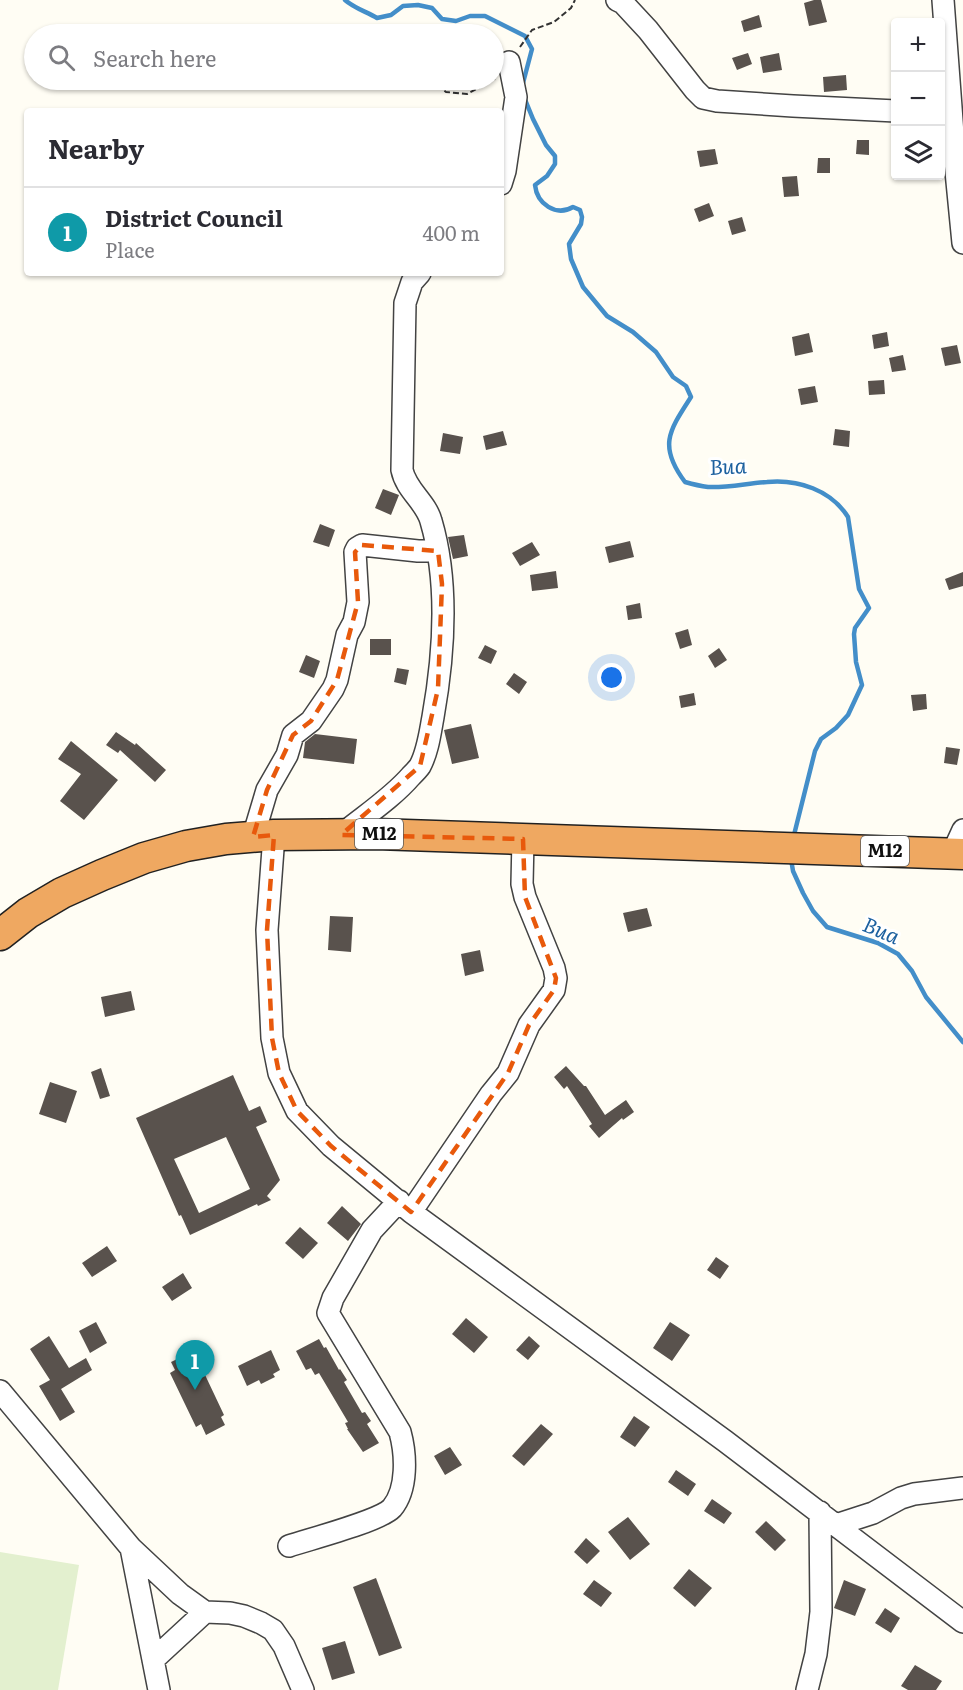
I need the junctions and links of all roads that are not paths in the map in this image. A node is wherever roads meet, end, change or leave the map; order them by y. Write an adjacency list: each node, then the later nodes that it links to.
1 (617, 0): 4 (street)
2 (944, 0): 5 (street)
3 (513, 57): 6 (street)
4 (891, 111)
5 (952, 114): 7 (street)
6 (504, 176)
7 (963, 243)
8 (417, 276): 9 (street)
9 (438, 551): 10 (street); 11 (street)
10 (340, 835): 11 (highway, M12); 12 (highway, M12)
11 (264, 836): 14 (highway, M12); 15 (street)
12 (523, 839): 13 (highway, M12); 15 (street)
13 (959, 846)
14 (0, 935)
15 (405, 1207): 18 (street); 19 (street)
16 (0, 1391): 20 (street)
17 (963, 1488): 18 (street)
18 (828, 1519): 22 (street); 26 (street)
19 (289, 1546)
20 (131, 1548): 21 (street); 23 (street)
21 (206, 1612): 23 (street); 25 (street)
22 (963, 1622)
23 (153, 1660): 24 (street)
24 (159, 1690)
25 (303, 1690)
26 (807, 1690)

